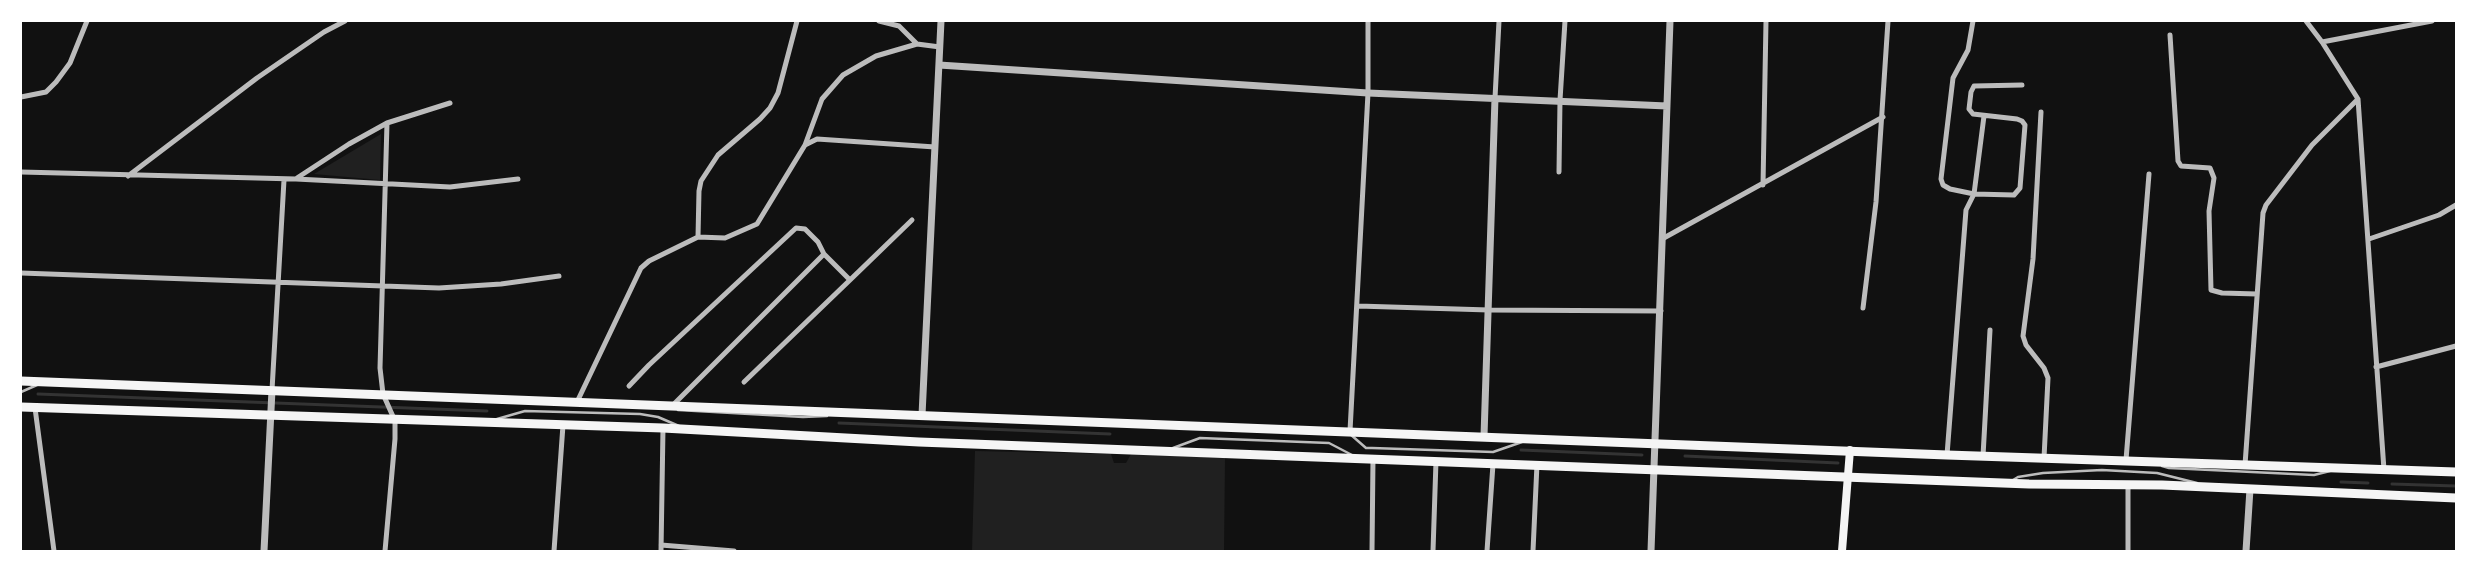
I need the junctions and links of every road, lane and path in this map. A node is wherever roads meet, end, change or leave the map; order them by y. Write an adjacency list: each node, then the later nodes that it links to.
1 (87, 21): 22 (street)
2 (345, 21): 37 (street)
3 (797, 21): 46 (street)
4 (879, 21): 17 (street)
5 (941, 21): 18 (street)
6 (1368, 21): 21 (street)
7 (1499, 21): 23 (street)
8 (1566, 21): 25 (street)
9 (1670, 21): 27 (street)
10 (1766, 21): 42 (street)
11 (1888, 21): 30 (street)
12 (1972, 21): 43 (street)
13 (2306, 21): 16 (street)
14 (2432, 21): 16 (street)
15 (2170, 35): 55 (street)
16 (2322, 42): 24 (street)
17 (917, 44): 18 (street); 32 (street)
18 (940, 48): 19 (street)
19 (939, 65): 21 (street); 33 (street)
20 (2022, 85): 29 (street)
21 (1368, 93): 23 (street); 56 (street)
22 (21, 97)
23 (1495, 98): 25 (street); 58 (street)
24 (2358, 99): 48 (street); 55 (street)
25 (1560, 100): 27 (street); 35 (street)
26 (450, 103): 31 (street)
27 (1667, 106): 47 (street)
28 (2041, 112): 93 (street)
29 (1984, 116): 43 (street); 43 (street)
30 (1883, 117): 42 (street); 57 (street)
31 (387, 123): 38 (street); 41 (street)
32 (805, 145): 33 (street); 46 (street)
33 (934, 147): 76 (street)
34 (21, 172): 37 (street)
35 (1559, 172)
36 (2149, 174): 94 (street)
37 (128, 176): 40 (street)
38 (296, 179): 40 (street); 41 (street)
39 (518, 179): 41 (street)
40 (284, 180): 53 (street)
41 (386, 182): 54 (street)
42 (1763, 185): 47 (street)
43 (1974, 194): 89 (street)
44 (2456, 205): 48 (street)
45 (912, 220): 52 (street)
46 (698, 237): 70 (street)
47 (1662, 239): 59 (street)
48 (2369, 240): 62 (street)
49 (824, 254): 52 (street); 66 (street); 72 (street)
50 (21, 273): 53 (street)
51 (560, 276): 54 (street)
52 (850, 280): 65 (street)
53 (278, 284): 54 (street); 67 (street)
54 (382, 287): 69 (street)
55 (2257, 294): 98 (street)
56 (1358, 306): 58 (street); 83 (street)
57 (1863, 308)
58 (1489, 310): 59 (street); 84 (street)
59 (1661, 311): 86 (street)
60 (1990, 330): 90 (street)
61 (2456, 346): 62 (street)
62 (2376, 367): 101 (street)
63 (21, 381): 64 (highway)
64 (43, 382): 67 (highway); 68 (lane)
65 (744, 382)
66 (630, 386)
67 (272, 390): 69 (highway); 77 (street)
68 (21, 392)
69 (385, 398): 70 (highway); 78 (street)
70 (577, 402): 71 (highway)
71 (648, 404): 72 (highway); 75 (lane)
72 (672, 406): 75 (highway)
73 (21, 407): 74 (highway)
74 (35, 408): 77 (highway); 110 (street)
75 (869, 413): 76 (highway)
76 (922, 415): 83 (highway)
77 (270, 416): 78 (highway); 111 (street)
78 (393, 417): 79 (highway); 112 (street)
79 (484, 423): 80 (highway); 82 (lane)
80 (562, 425): 81 (highway); 113 (street)
81 (663, 428): 82 (highway); 109 (street)
82 (686, 429): 87 (highway)
83 (1350, 431): 84 (highway); 85 (lane)
84 (1484, 436): 85 (highway)
85 (1530, 439): 86 (highway)
86 (1654, 443): 88 (highway); 100 (street)
87 (1169, 450): 91 (highway); 91 (lane)
88 (1850, 450): 89 (highway); 103 (main road)
89 (1947, 454): 90 (highway)
90 (1983, 456): 93 (highway)
91 (1358, 458): 92 (highway)
92 (1373, 458): 95 (highway); 115 (street)
93 (2044, 458): 94 (highway)
94 (2126, 460): 98 (highway); 99 (lane)
95 (1436, 461): 96 (highway); 116 (street)
96 (1493, 463): 97 (highway); 117 (street)
97 (1537, 464): 100 (highway); 118 (street)
98 (2245, 465): 99 (highway)
99 (2341, 468): 101 (highway)
100 (1653, 469): 103 (highway); 119 (street)
101 (2384, 470): 102 (highway)
102 (2456, 472)
103 (1848, 476): 104 (highway); 120 (main road)
104 (2008, 483): 105 (highway); 106 (lane)
105 (2128, 484): 106 (highway); 121 (street)
106 (2215, 488): 107 (highway)
107 (2250, 489): 108 (highway); 122 (street)
108 (2456, 498)
109 (661, 548): 114 (street)
110 (54, 551)
111 (264, 551)
112 (385, 551)
113 (554, 551)
114 (734, 551)
115 (1372, 551)
116 (1433, 551)
117 (1487, 551)
118 (1533, 551)
119 (1651, 551)
120 (1842, 551)
121 (2128, 551)
122 (2246, 551)

